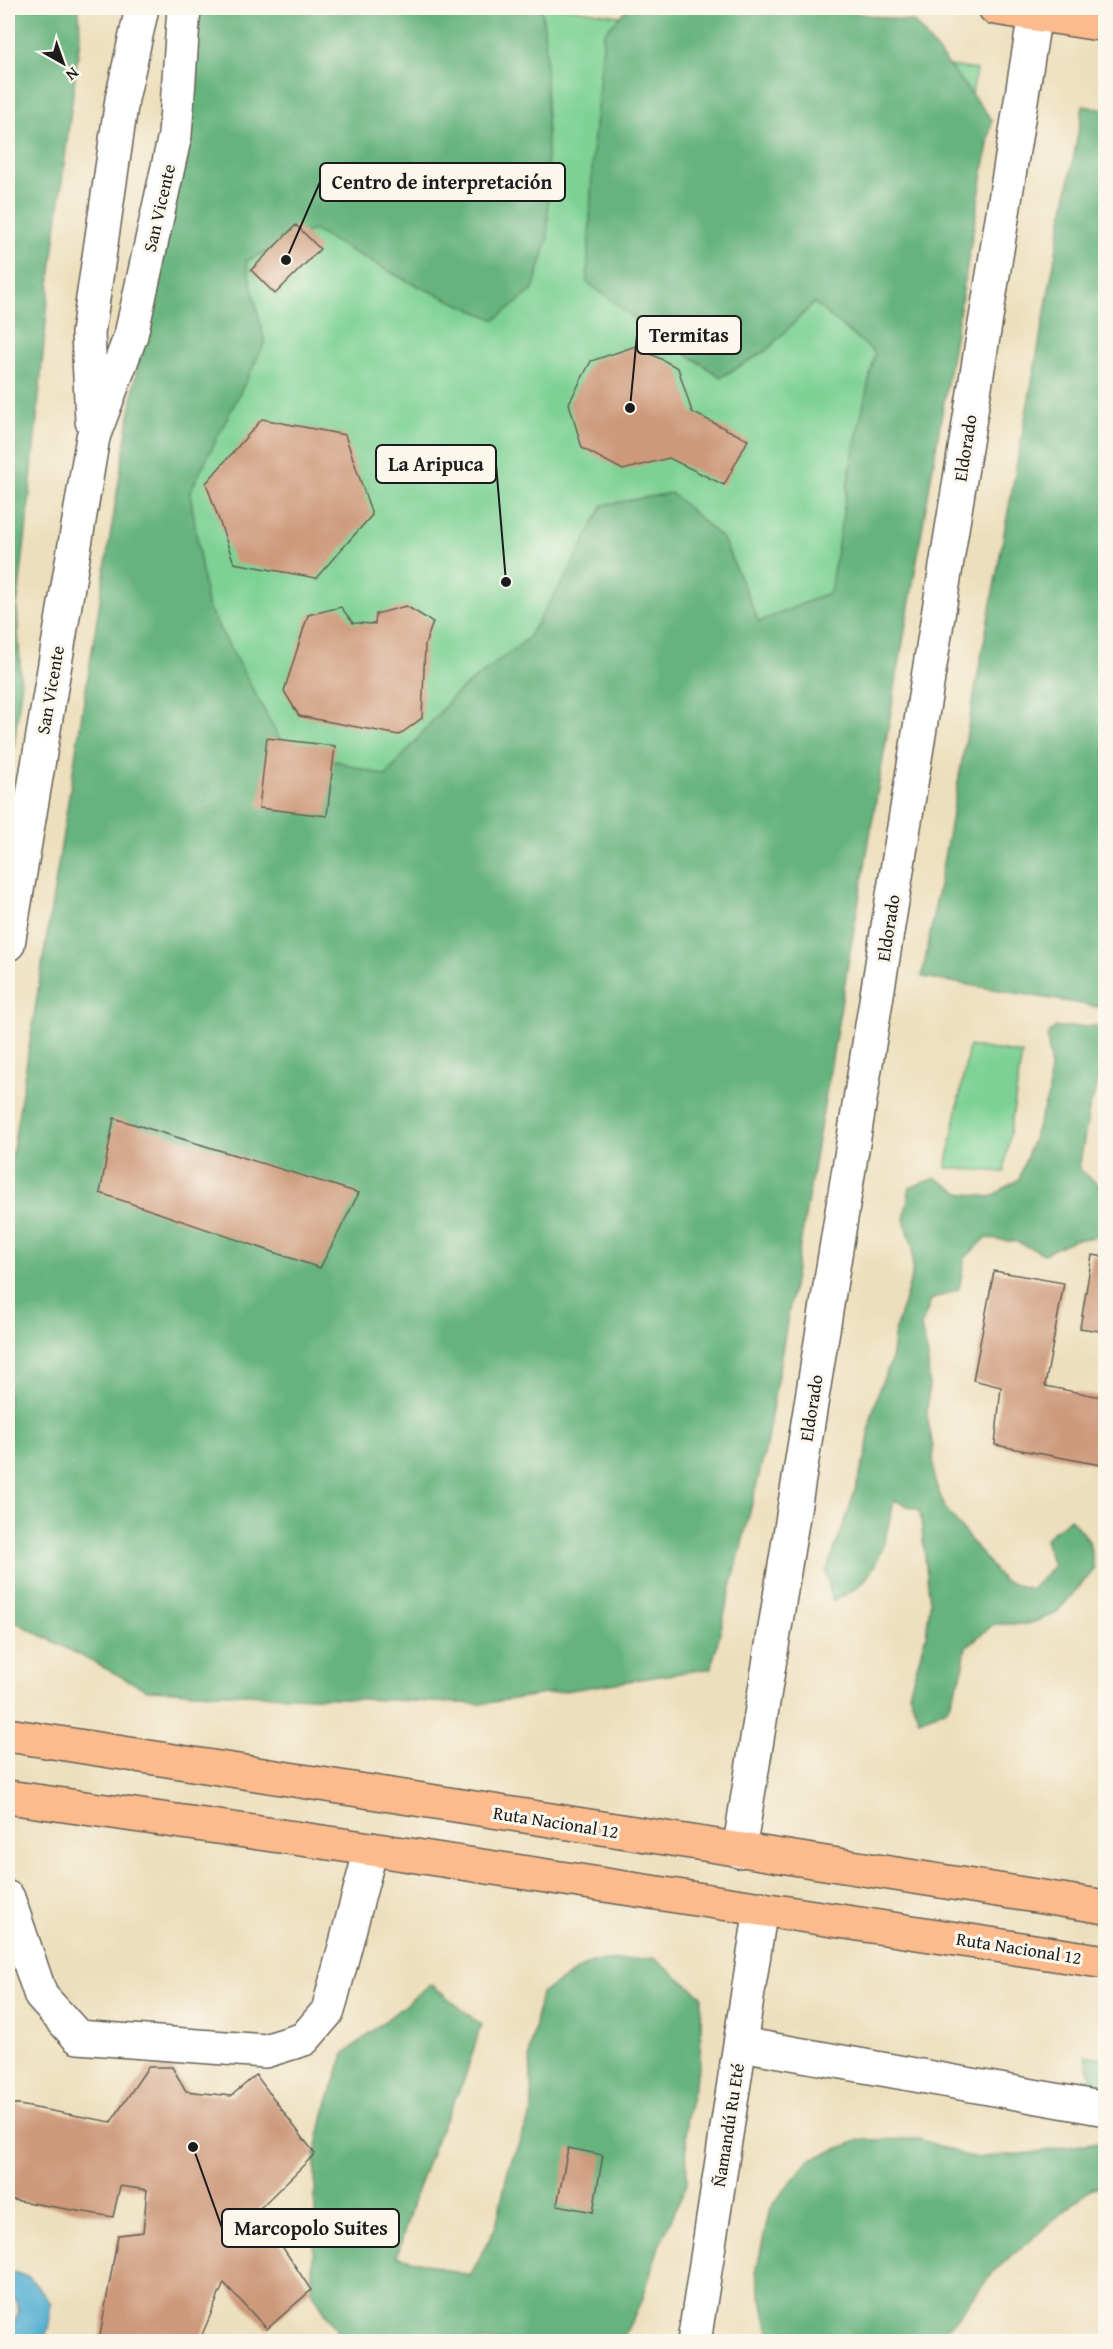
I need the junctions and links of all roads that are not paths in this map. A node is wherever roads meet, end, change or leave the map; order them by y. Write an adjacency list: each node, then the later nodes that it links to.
1 (142, 8): 6 (street, San Vicente)
2 (184, 8): 6 (street, San Vicente)
3 (995, 8): 4 (main road)
4 (1038, 11): 5 (main road); 11 (street, Eldorado)
5 (1106, 25)
6 (93, 437): 7 (street, San Vicente)
7 (8, 944)
8 (8, 1735): 11 (main road, Ruta Nacional 12)
9 (8, 1797): 10 (main road, Ruta Nacional 12)
10 (371, 1849): 12 (street); 14 (main road, Ruta Nacional 12)
11 (739, 1851): 13 (main road, Ruta Nacional 12)
12 (8, 1898)
13 (1106, 1907)
14 (760, 1908): 15 (main road, Ruta Nacional 12); 16 (street, Ñamandú Ru Eté)
15 (1106, 1962)
16 (741, 2044): 17 (street); 18 (street, Ñamandú Ru Eté)
17 (1106, 2109)
18 (694, 2342)

